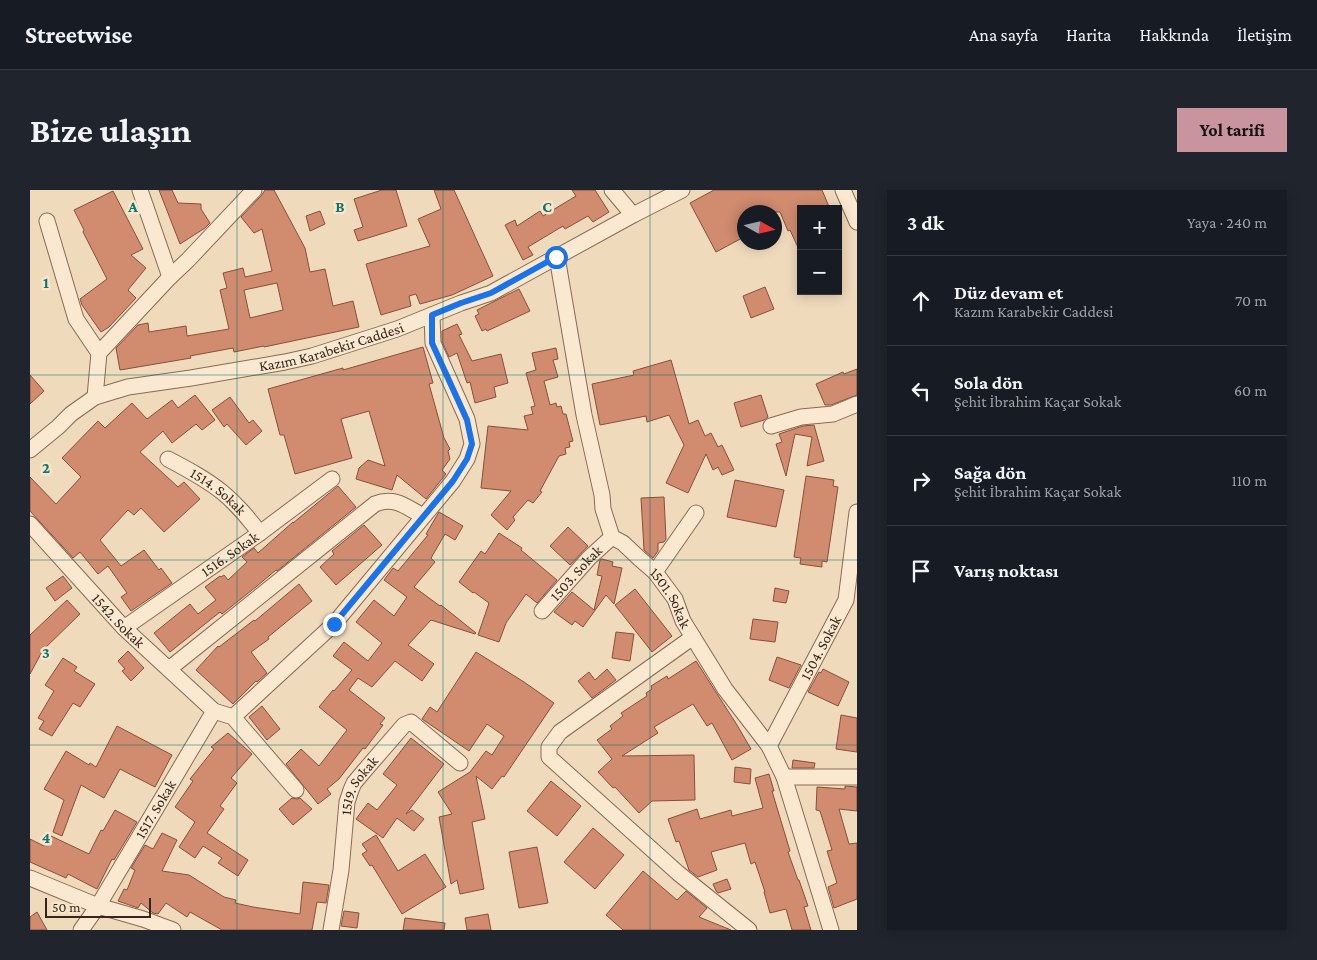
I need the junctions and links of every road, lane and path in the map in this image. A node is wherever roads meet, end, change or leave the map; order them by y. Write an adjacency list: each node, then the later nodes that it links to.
1 (140, 190): 10 (street)
2 (254, 190): 10 (street)
3 (612, 190): 6 (street)
4 (682, 190): 6 (street, Kazım Karabekir Caddesi)
5 (843, 190): 8 (street)
6 (634, 215): 9 (street, Kazım Karabekir Caddesi)
7 (47, 221): 12 (street)
8 (857, 222)
9 (556, 257): 11 (street, Kazım Karabekir Caddesi); 24 (street)
10 (170, 277): 12 (street)
11 (432, 315): 13 (street, Kazım Karabekir Caddesi); 21 (street)
12 (99, 353): 13 (street)
13 (95, 397): 16 (street, Kazım Karabekir Caddesi)
14 (857, 404): 15 (street)
15 (771, 426)
16 (30, 450)
17 (168, 459): 23 (street, 1514. Sokak)
18 (332, 478): 23 (street, 1516. Sokak)
19 (857, 512): 32 (street, 1504. Sokak)
20 (696, 513): 25 (street)
21 (423, 516): 29 (street); 31 (street)
22 (30, 524): 27 (street, 1542. Sokak)
23 (260, 532): 27 (street, 1516. Sokak)
24 (612, 537): 25 (street, 1501. Sokak); 26 (street, 1503. Sokak)
25 (655, 572): 28 (street, 1501. Sokak)
26 (542, 611)
27 (124, 628): 29 (street, 1542. Sokak)
28 (693, 637): 32 (street, 1501. Sokak); 42 (street)
29 (169, 669): 30 (street, 1542. Sokak)
30 (214, 711): 31 (street); 38 (street, 1517. Sokak)
31 (233, 717): 36 (street)
32 (769, 746): 34 (street, 1501. Sokak)
33 (460, 763): 41 (street, 1519. Sokak)
34 (784, 777): 35 (street); 43 (street, 1501. Sokak)
35 (857, 777)
36 (296, 790)
37 (30, 878): 38 (street)
38 (98, 906): 39 (street); 40 (street)
39 (81, 930)
40 (173, 930)
41 (331, 930)
42 (749, 930)
43 (831, 930)

